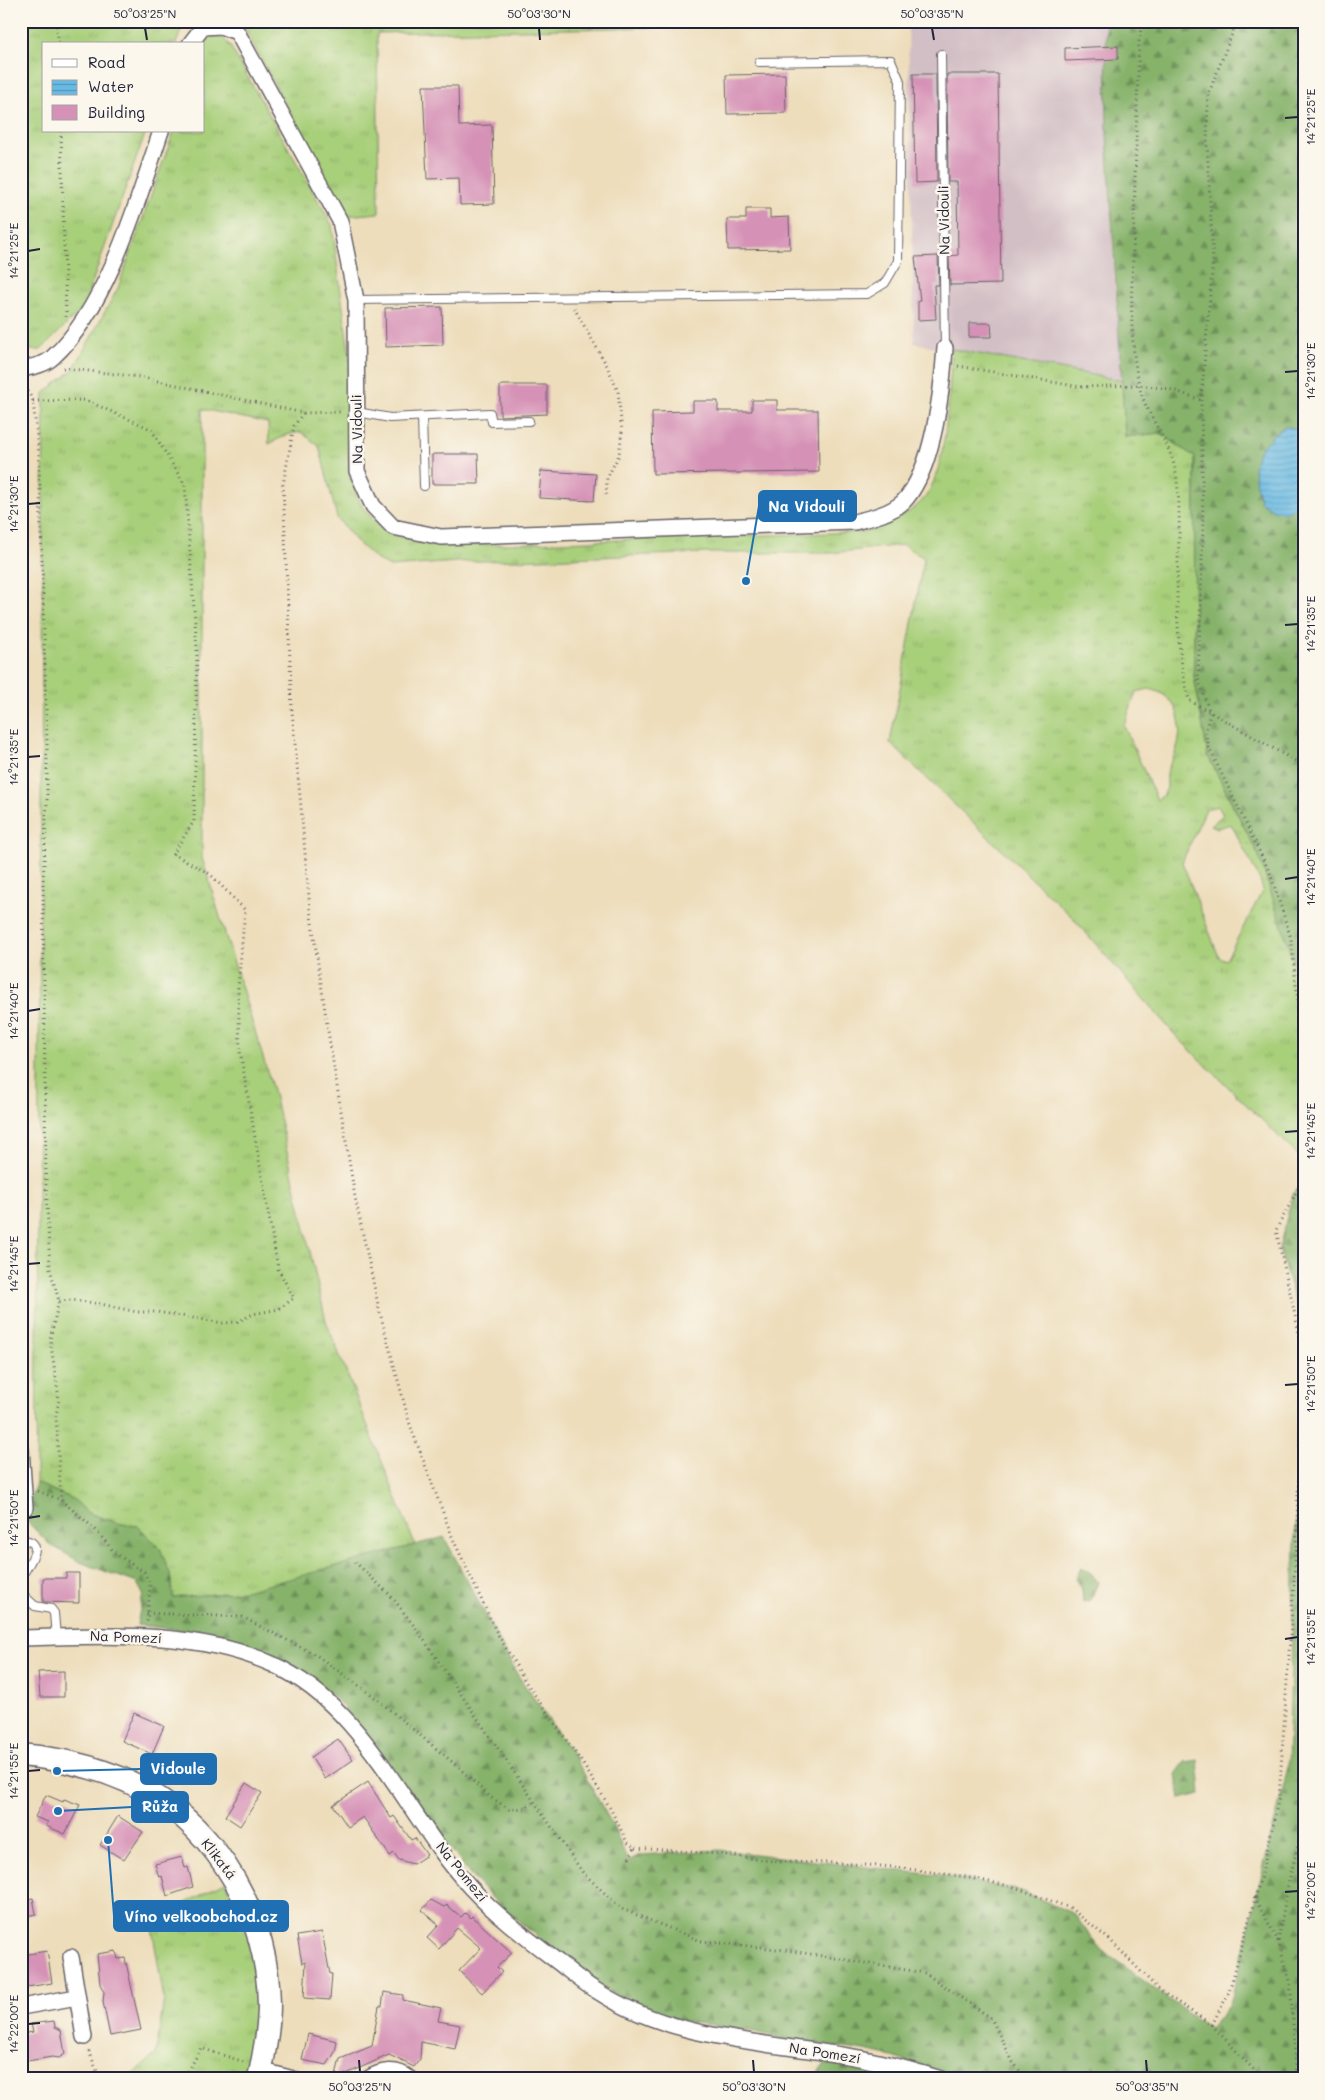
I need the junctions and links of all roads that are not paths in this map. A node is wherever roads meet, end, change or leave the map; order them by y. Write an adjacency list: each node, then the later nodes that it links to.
1 (192, 42): 5 (street, Na Vidouli)
2 (941, 54): 6 (lane, Na Vidouli)
3 (759, 62): 5 (lane)
4 (161, 132): 7 (street)
5 (356, 300): 8 (street, Na Vidouli)
6 (945, 356): 8 (street, Na Vidouli)
7 (21, 369)
8 (357, 412): 9 (lane)
9 (422, 417): 10 (lane); 11 (lane)
10 (529, 421)
11 (424, 486)
12 (21, 1449): 13 (street)
13 (24, 1508)
14 (24, 1540): 15 (lane)
15 (21, 1579)
16 (21, 1593): 17 (lane)
17 (56, 1637): 18 (street, Na Pomezí); 28 (street, Na Pomezí)
18 (21, 1638)
19 (21, 1755): 24 (street, Klikatá)
20 (70, 1957): 21 (street)
21 (77, 1997): 22 (street); 23 (street)
22 (21, 2007)
23 (84, 2037)
24 (256, 2071): 25 (street)
25 (293, 2079)
26 (368, 2079): 27 (street)
27 (410, 2079)
28 (942, 2079)

